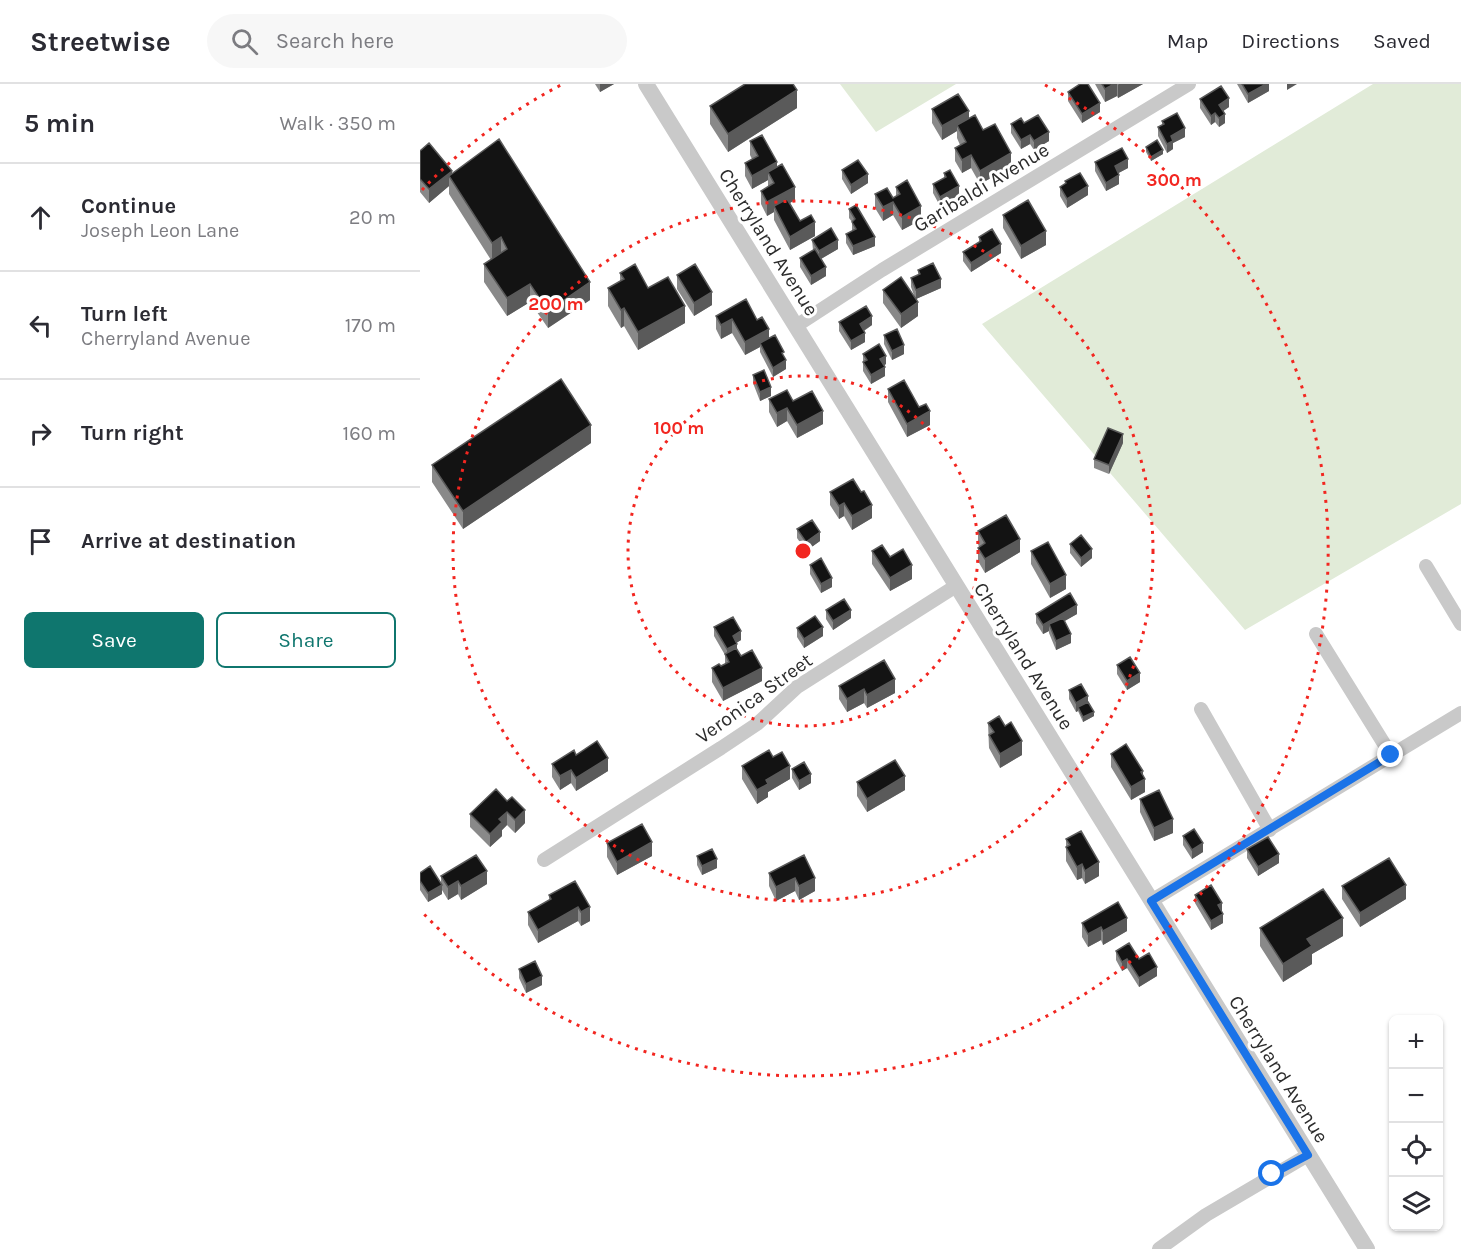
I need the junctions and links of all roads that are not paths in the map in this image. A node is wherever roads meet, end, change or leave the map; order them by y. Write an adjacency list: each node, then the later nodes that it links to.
1 (646, 84): 3 (street, Cherryland Avenue)
2 (1189, 84): 3 (street, Garibaldi Avenue)
3 (796, 326): 5 (street, Cherryland Avenue)
4 (1426, 566): 6 (street)
5 (956, 586): 12 (street, Veronica Street); 13 (street, Cherryland Avenue)
6 (1461, 624)
7 (1316, 634): 10 (street)
8 (1201, 709): 11 (street)
9 (1461, 713): 10 (street)
10 (1391, 755): 11 (street)
11 (1270, 830): 13 (street)
12 (544, 860)
13 (1151, 901): 14 (street, Cherryland Avenue)
14 (1308, 1155): 15 (street); 16 (street, Cherryland Avenue)
15 (1159, 1249)
16 (1366, 1249)

